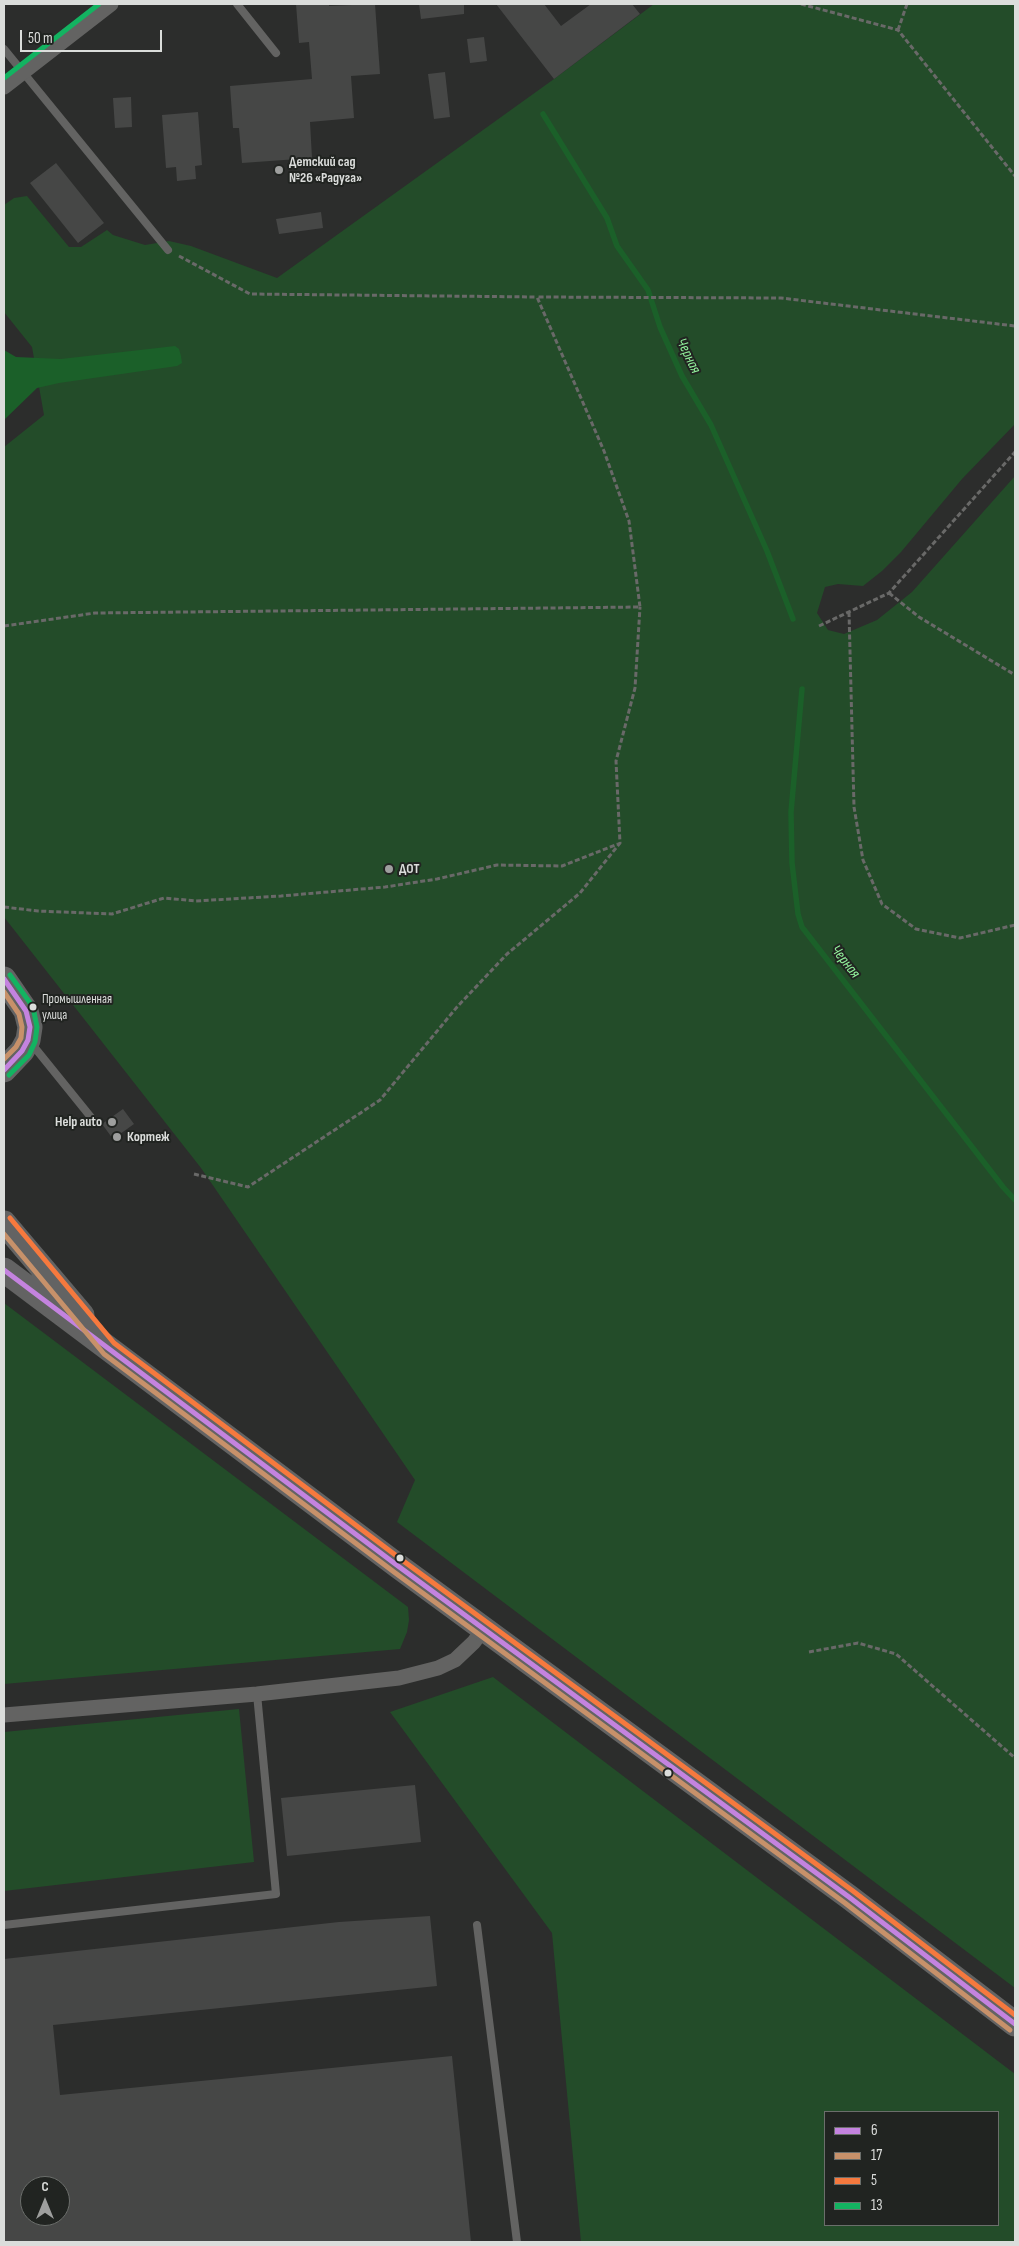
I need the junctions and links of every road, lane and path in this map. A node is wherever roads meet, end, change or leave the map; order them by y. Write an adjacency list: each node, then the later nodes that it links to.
1 (112, 4): 8 (street)
2 (236, 4): 7 (lane)
3 (801, 4): 5 (path)
4 (907, 4): 5 (path)
5 (898, 30): 10 (path)
6 (4, 50): 8 (lane)
7 (276, 53)
8 (23, 72): 9 (street); 11 (lane)
9 (4, 87)
10 (1015, 176)
11 (168, 250): 12 (path)
12 (537, 297): 13 (path); 16 (path)
13 (1015, 326)
14 (1015, 452): 15 (path)
15 (889, 593): 17 (path); 20 (path)
16 (640, 607): 18 (path); 21 (path)
17 (849, 612): 19 (path); 23 (path)
18 (4, 626)
19 (818, 626)
20 (1015, 675)
21 (620, 844): 22 (path); 28 (path)
22 (4, 906)
23 (1015, 925)
24 (4, 979): 25 (main road)
25 (28, 1040): 26 (main road); 27 (lane)
26 (4, 1070)
27 (94, 1121)
28 (194, 1174)
29 (4, 1223): 31 (main road)
30 (4, 1270): 31 (main road)
31 (109, 1348): 32 (main road)
32 (483, 1629): 34 (street); 39 (main road)
33 (809, 1652): 36 (path)
34 (257, 1694): 35 (street); 37 (lane)
35 (4, 1715)
36 (1015, 1758)
37 (4, 1925)
38 (477, 1925): 40 (lane)
39 (1015, 2024)
40 (517, 2242)

